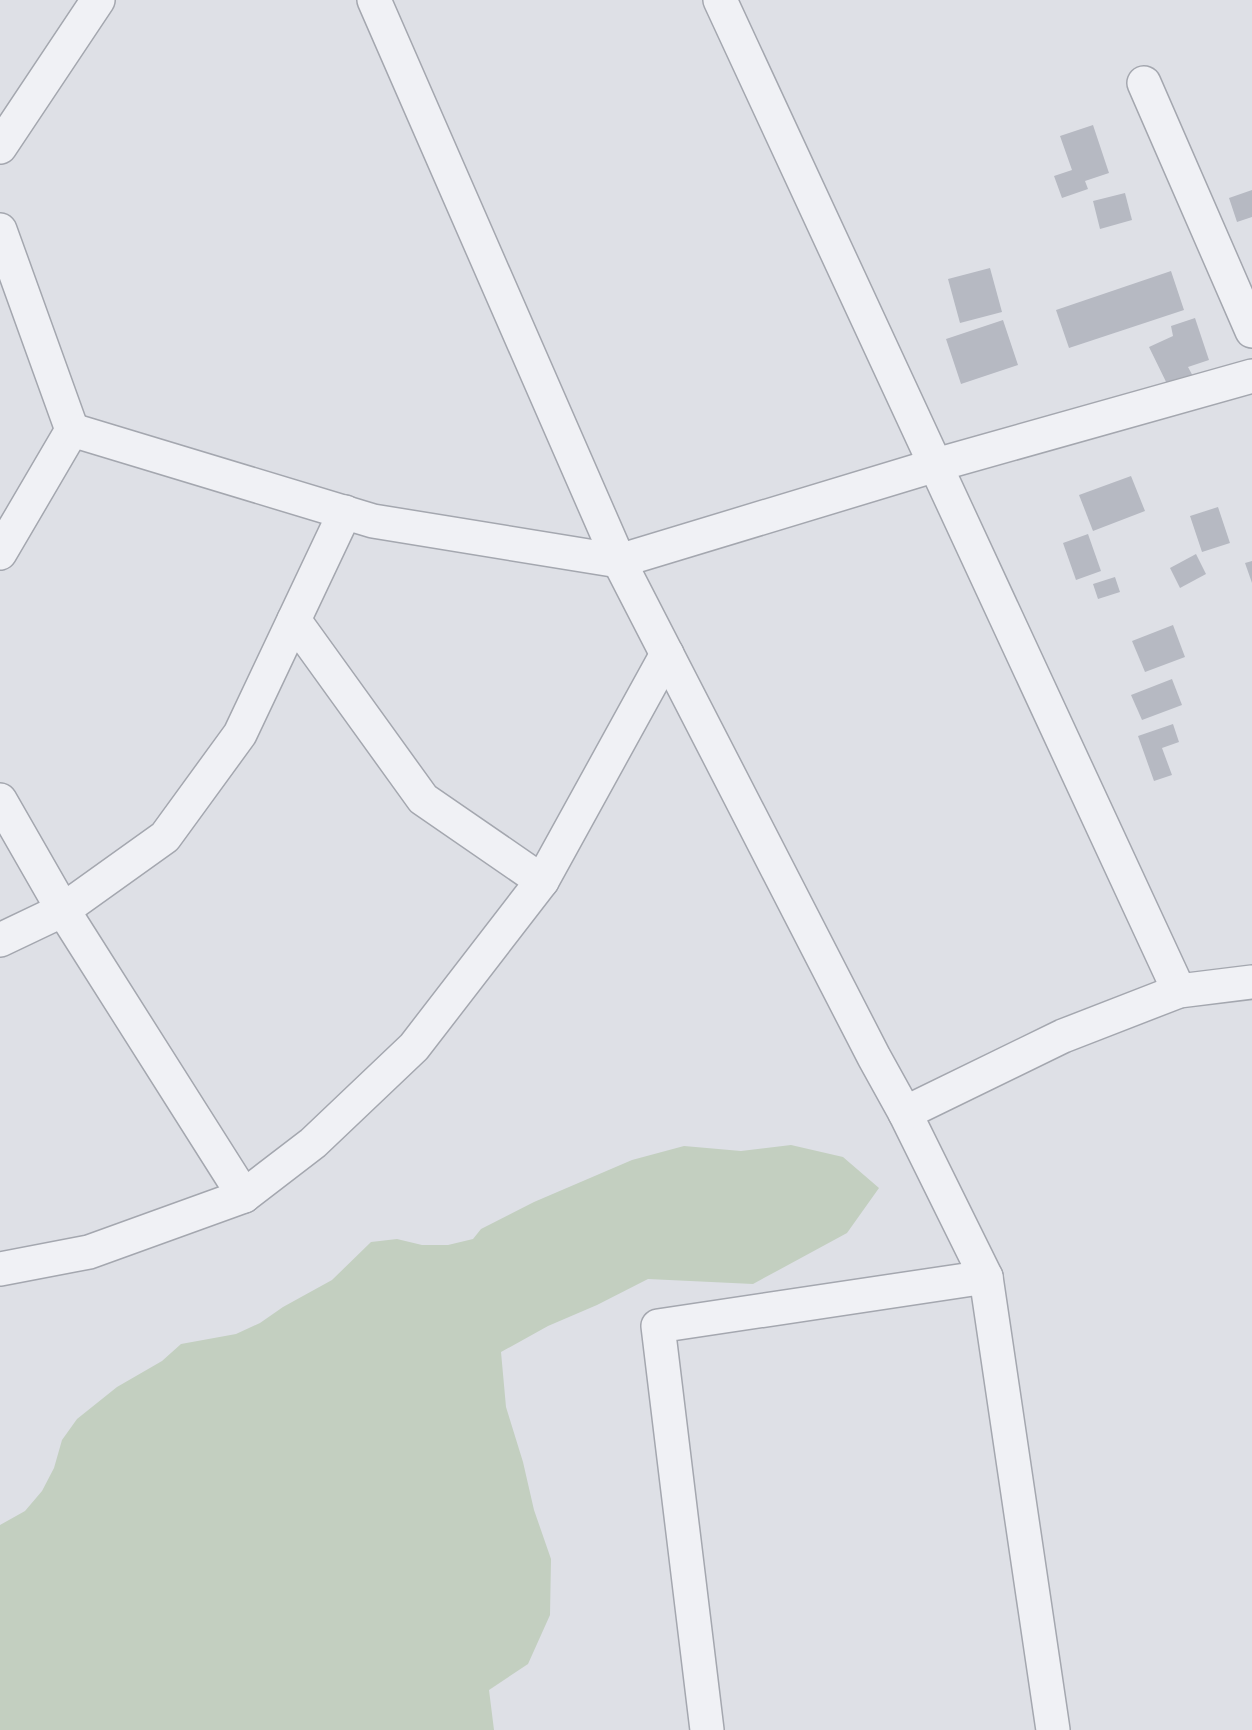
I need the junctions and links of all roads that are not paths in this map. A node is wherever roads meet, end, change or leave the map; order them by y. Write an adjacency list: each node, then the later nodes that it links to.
1 (98, 0): 5 (street)
2 (374, 0): 13 (street)
3 (720, 0): 10 (street)
4 (1144, 83): 7 (street)
5 (0, 147)
6 (0, 230): 9 (street)
7 (1252, 331)
8 (1252, 376): 10 (street)
9 (72, 430): 11 (street); 12 (street)
10 (936, 465): 13 (street); 21 (street)
11 (345, 512): 13 (street); 14 (street)
12 (0, 553)
13 (619, 561): 15 (street)
14 (294, 620): 17 (street); 18 (street)
15 (667, 654): 17 (street); 22 (street)
16 (0, 800): 18 (street)
17 (542, 881): 23 (street)
18 (63, 910): 19 (street); 23 (street)
19 (0, 940)
20 (1252, 982): 21 (street)
21 (1179, 992): 22 (street)
22 (905, 1113): 25 (street)
23 (244, 1196): 24 (street)
24 (0, 1269)
25 (986, 1277): 26 (street); 27 (street)
26 (707, 1730)
27 (1053, 1730)

